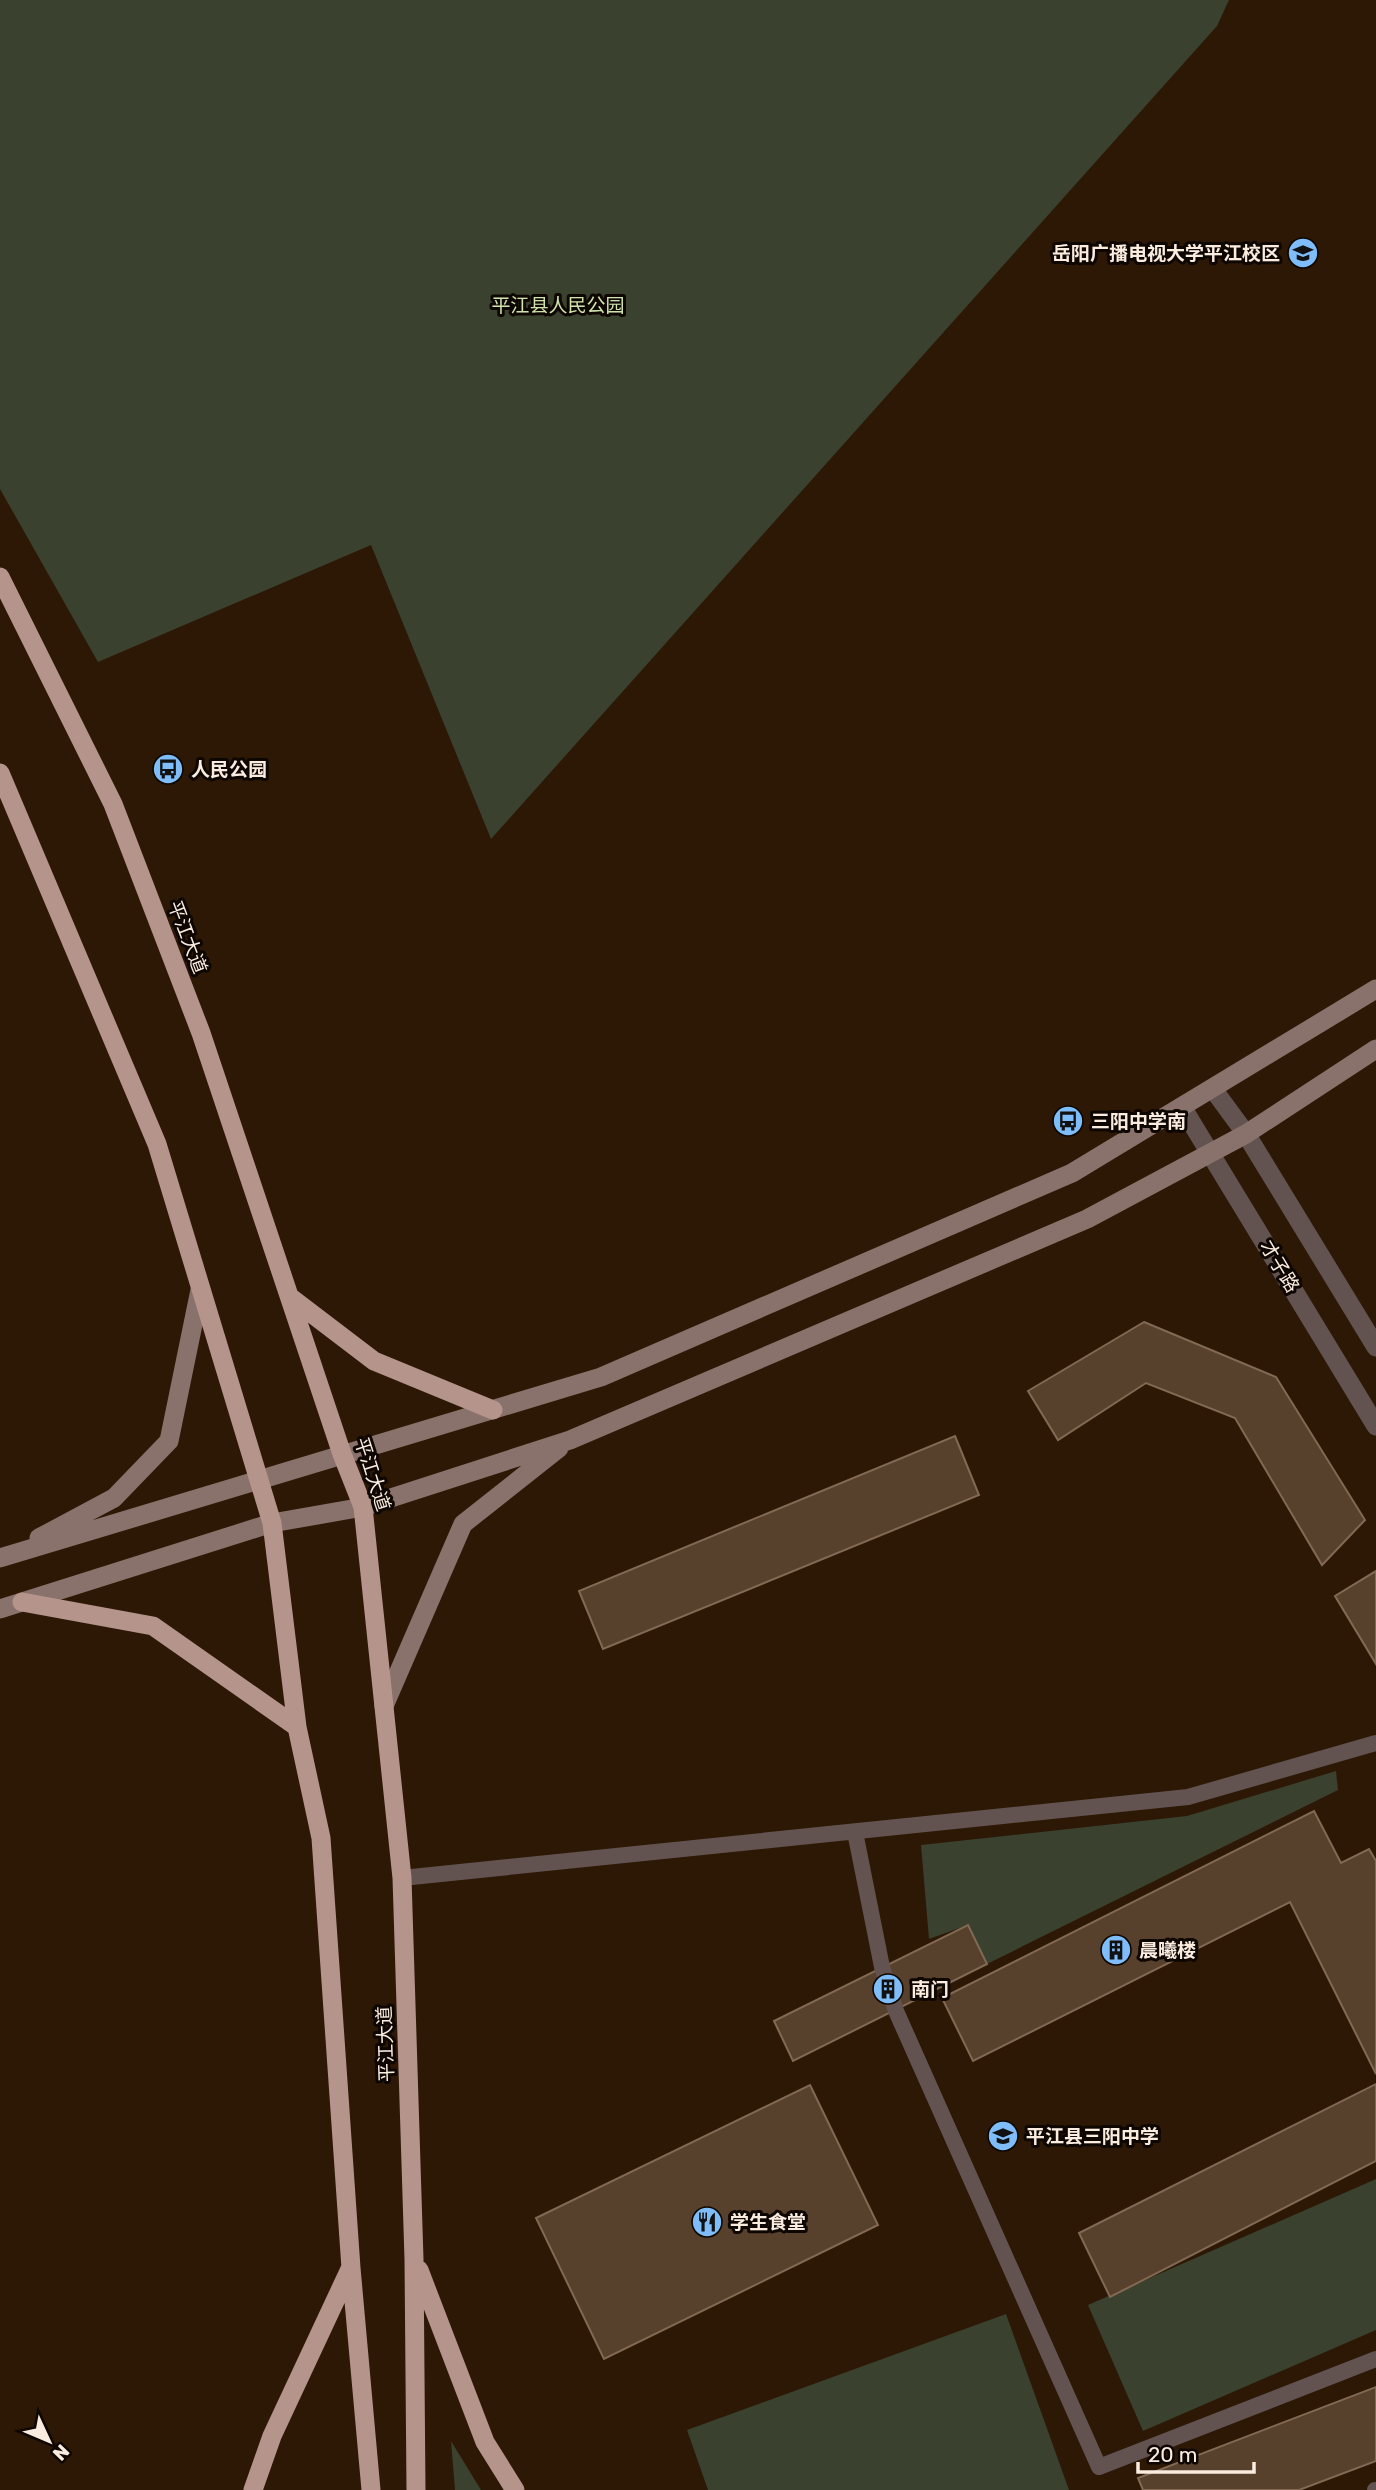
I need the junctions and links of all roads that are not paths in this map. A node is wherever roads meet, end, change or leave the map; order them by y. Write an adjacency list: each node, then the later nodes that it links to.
1 (0, 577): 10 (highway, 平江大道)
2 (0, 773): 9 (highway)
3 (1376, 989): 5 (main road)
4 (1376, 1049): 7 (main road)
5 (1213, 1089): 6 (main road); 7 (street, 才子路)
6 (1182, 1107): 8 (street, 才子路); 12 (main road)
7 (1246, 1134): 8 (main road); 11 (street, 才子路)
8 (1211, 1153): 13 (street, 才子路); 14 (main road)
9 (200, 1290): 16 (highway); 19 (main road)
10 (290, 1297): 12 (highway); 15 (highway, 平江大道)
11 (1376, 1347)
12 (494, 1410): 15 (main road)
13 (1376, 1426)
14 (570, 1440): 17 (main road); 22 (main road)
15 (342, 1454): 16 (main road); 17 (highway, 平江大道)
16 (257, 1483): 18 (highway); 19 (main road)
17 (363, 1507): 18 (main road); 22 (highway, 平江大道)
18 (272, 1523): 20 (main road); 23 (highway)
19 (2, 1557)
20 (22, 1602): 21 (main road); 23 (highway)
21 (0, 1609)
22 (384, 1706): 26 (highway, 平江大道)
23 (297, 1727): 28 (highway)
24 (1376, 1742): 25 (lane)
25 (855, 1832): 26 (lane); 29 (lane)
26 (402, 1878): 27 (highway, 平江大道)
27 (414, 2259): 32 (highway, 平江大道); 33 (highway)
28 (351, 2268): 30 (highway); 31 (highway)
29 (1376, 2359)
30 (253, 2490)
31 (371, 2490)
32 (416, 2490)
33 (515, 2490)

